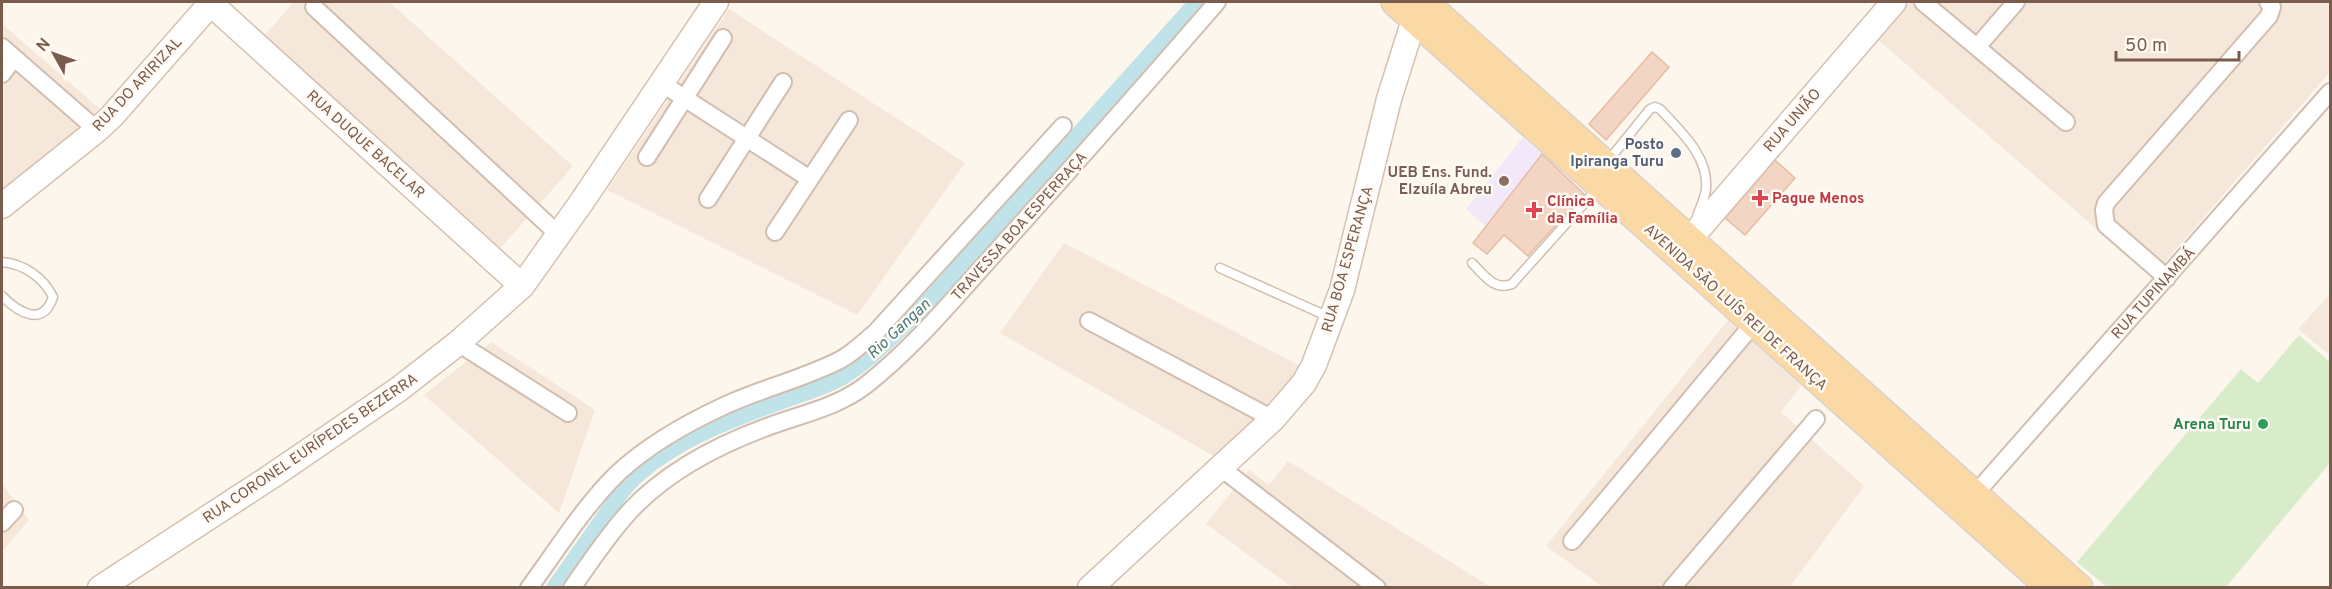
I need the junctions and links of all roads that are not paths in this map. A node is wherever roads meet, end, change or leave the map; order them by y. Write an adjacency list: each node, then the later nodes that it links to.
1 (210, 2): 22 (main road, RUA DO ARIRIZAL); 36 (main road, RUA DUQUE BACELAR)
2 (716, 2): 16 (main road, RUA CORONEL EURÍPEDES BEZERRA)
3 (1217, 2): 52 (street, TRAVESSA BOA ESPERRAÇA)
4 (1395, 2): 10 (main road, AVENIDA SÃO LUÍS REI DE FRANÇA)
5 (1894, 2): 31 (main road, RUA UNIÃO)
6 (1923, 2): 12 (street)
7 (2016, 2): 12 (street)
8 (2268, 2): 35 (street)
9 (314, 7): 30 (street)
10 (1420, 8): 25 (main road, AVENIDA SÃO LUÍS REI DE FRANÇA); 38 (main road, RUA BOA ESPERANÇA)
11 (723, 38): 18 (street)
12 (1977, 47): 20 (street)
13 (8, 53): 14 (street); 22 (street)
14 (2, 74)
15 (783, 82): 23 (street)
16 (661, 83): 18 (street); 30 (main road, RUA CORONEL EURÍPEDES BEZERRA)
17 (2331, 92): 35 (street, RUA TUPINAMBÁ)
18 (685, 98): 23 (street); 24 (street)
19 (849, 120): 26 (street)
20 (2066, 122)
21 (1063, 126): 51 (street)
22 (97, 130): 28 (main road, RUA DO ARIRIZAL)
23 (747, 138): 26 (street); 27 (street)
24 (647, 157)
25 (1603, 174): 31 (main road, AVENIDA SÃO LUÍS REI DE FRANÇA); 31 (lane); 33 (lane); 40 (main road, AVENIDA SÃO LUÍS REI DE FRANÇA)
26 (810, 179): 29 (street)
27 (708, 199)
28 (2, 206)
29 (776, 232)
30 (559, 235): 36 (main road, RUA CORONEL EURÍPEDES BEZERRA)
31 (1692, 236): 46 (main road, AVENIDA SÃO LUÍS REI DE FRANÇA)
32 (2, 262): 37 (lane)
33 (1472, 264)
34 (1220, 268): 38 (lane)
35 (2167, 278): 46 (street, RUA TUPINAMBÁ)
36 (522, 286): 41 (main road, RUA CORONEL EURÍPEDES BEZERRA)
37 (2, 296)
38 (1332, 318): 43 (main road, RUA BOA ESPERANÇA)
39 (1089, 321): 43 (street)
40 (1754, 323): 49 (street); 56 (main road, AVENIDA SÃO LUÍS REI DE FRANÇA)
41 (458, 343): 42 (street); 50 (main road, RUA CORONEL EURÍPEDES BEZERRA)
42 (568, 413)
43 (1273, 419): 45 (main road, RUA BOA ESPERANÇA)
44 (1816, 419): 55 (street)
45 (1221, 468): 53 (main road, RUA BOA ESPERANÇA); 54 (street)
46 (1975, 494): 57 (main road, AVENIDA SÃO LUÍS REI DE FRANÇA)
47 (14, 510): 48 (street)
48 (2, 523)
49 (1572, 541)
50 (100, 588)
51 (529, 588)
52 (572, 588)
53 (1090, 588)
54 (1377, 588)
55 (1672, 588)
56 (2051, 588)
57 (2079, 588)

